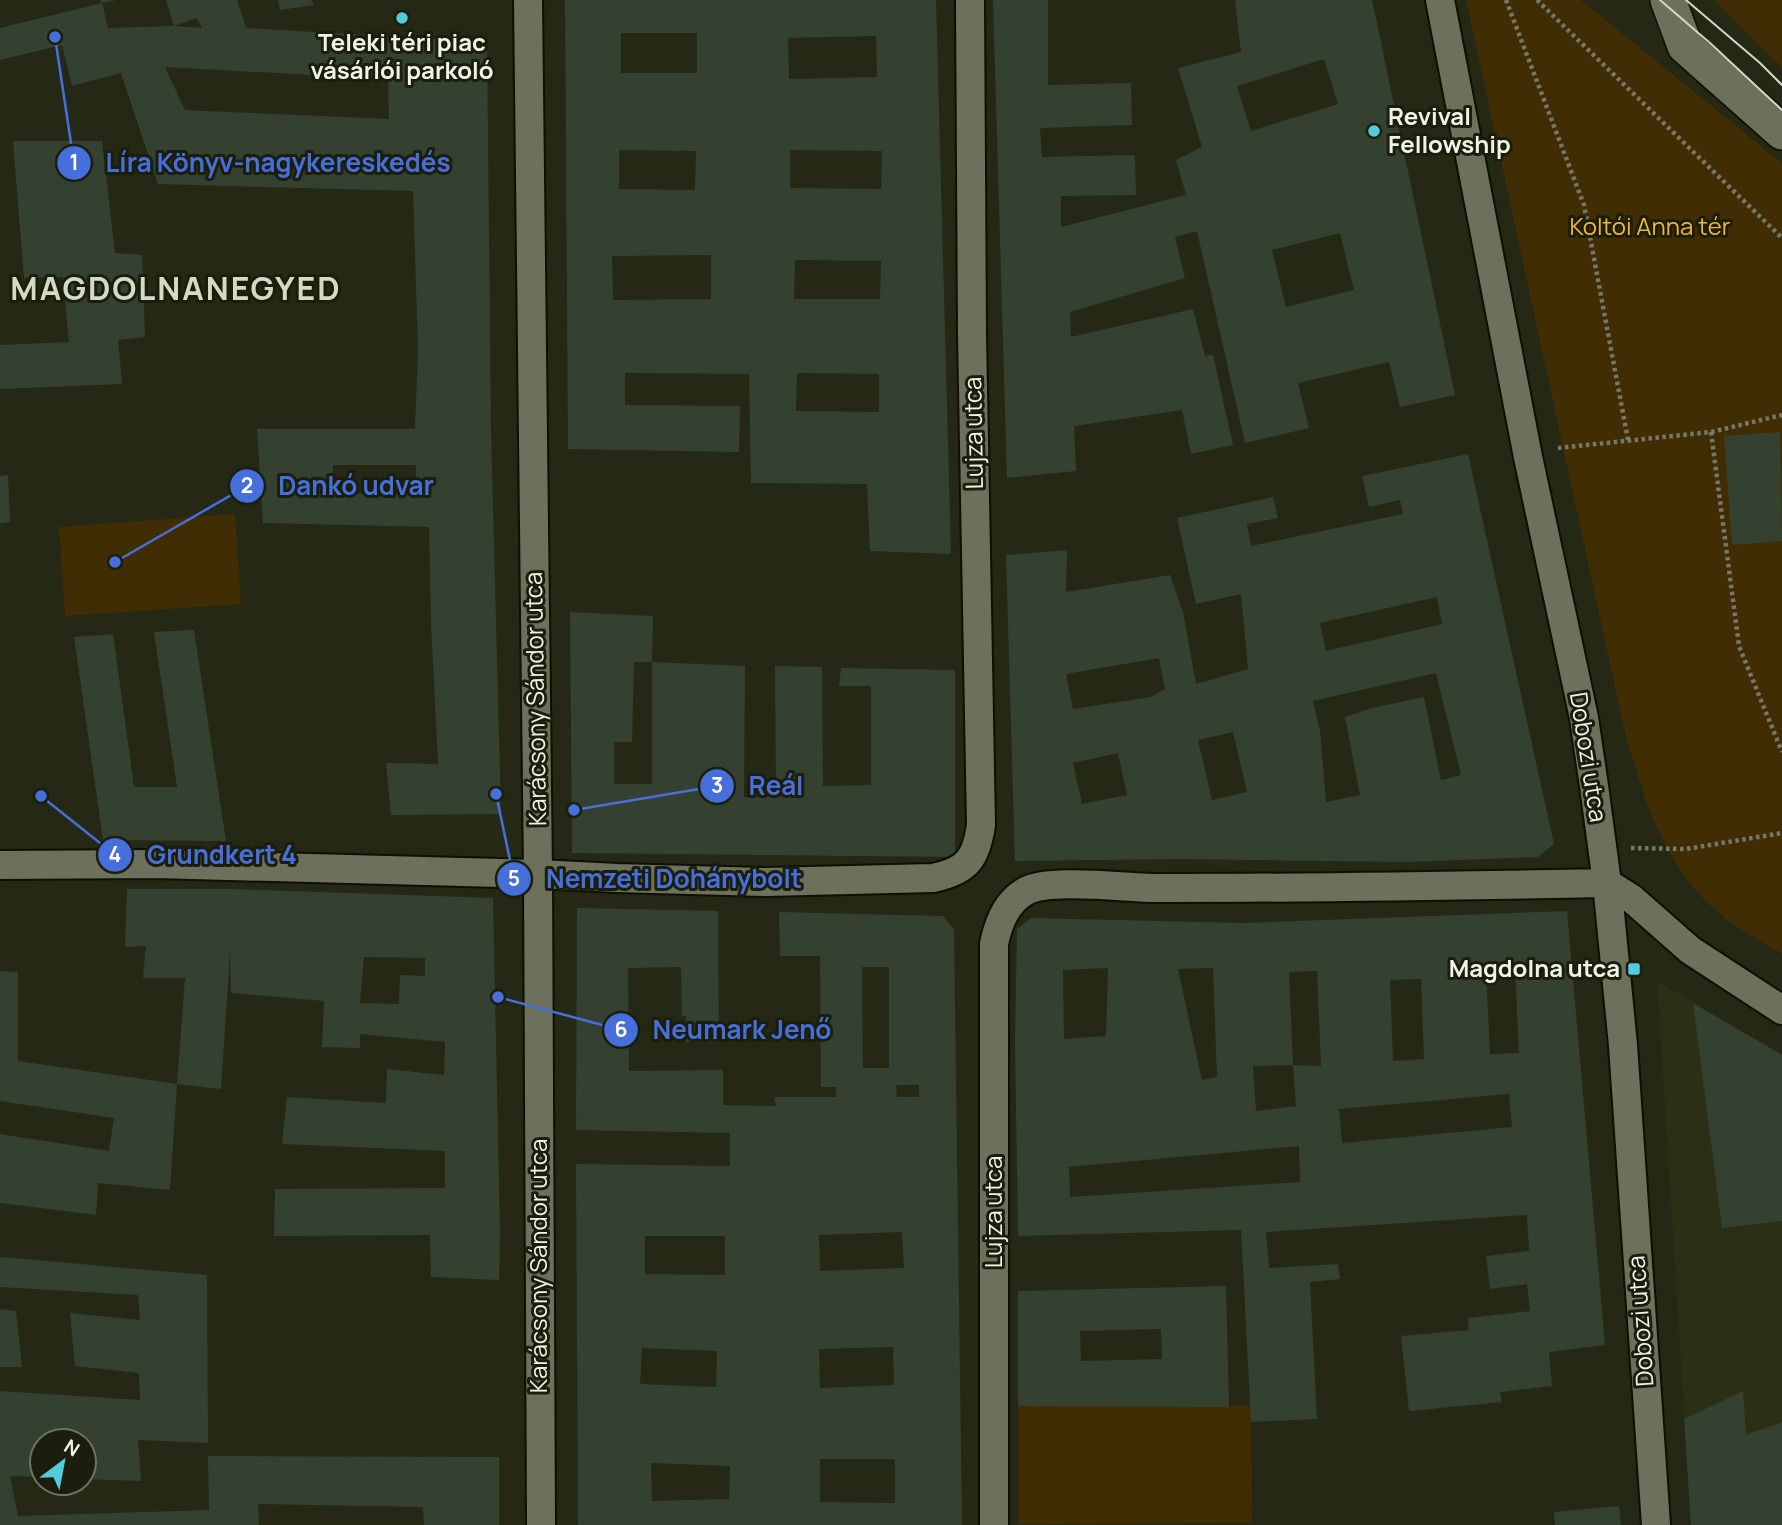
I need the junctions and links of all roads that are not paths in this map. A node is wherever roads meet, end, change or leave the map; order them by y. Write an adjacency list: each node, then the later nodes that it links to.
1 (528, 0): 7 (street, Karácsony Sándor utca)
2 (970, 0): 7 (street, Lujza utca)
3 (1440, 0): 8 (street, Dobozi utca)
4 (1668, 0): 5 (street)
5 (1782, 132)
6 (0, 865): 7 (street)
7 (538, 874): 10 (street, Karácsony Sándor utca)
8 (1608, 883): 9 (street); 11 (street, Lujza utca); 12 (street, Dobozi utca)
9 (1782, 1010)
10 (541, 1525)
11 (994, 1525)
12 (1656, 1525)

